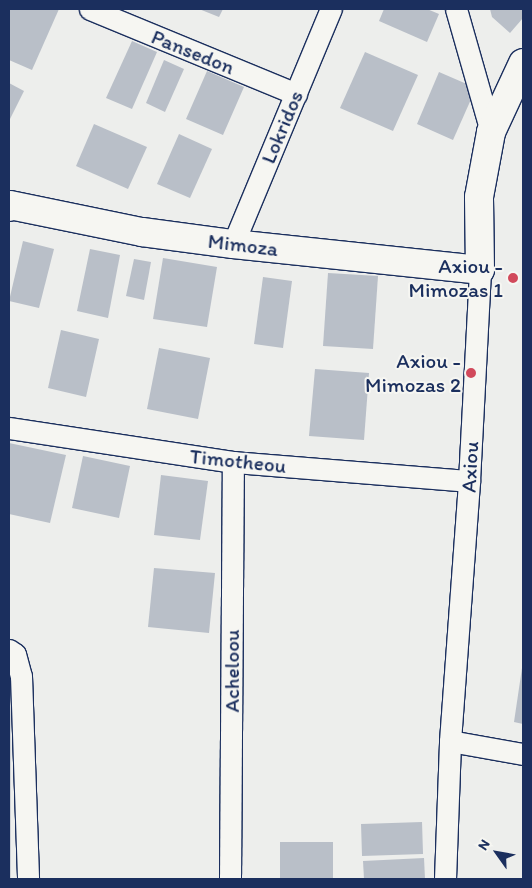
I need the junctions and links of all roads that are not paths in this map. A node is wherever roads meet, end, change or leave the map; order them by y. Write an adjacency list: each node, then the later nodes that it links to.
1 (332, 9): 5 (street, Lokridos)
2 (456, 9): 6 (street)
3 (102, 11): 5 (street, Pansedon)
4 (523, 63): 6 (street, Axiou)
5 (296, 94): 8 (street, Lokridos)
6 (491, 132): 9 (street, Axiou)
7 (9, 206): 8 (street, Mimoza)
8 (232, 244): 9 (street, Mimoza)
9 (480, 270): 12 (street, Axiou)
10 (9, 428): 11 (street, Timotheou)
11 (233, 462): 12 (street, Timotheou); 17 (street, Acheloou)
12 (469, 481): 14 (street, Axiou)
13 (9, 650): 16 (street)
14 (450, 741): 15 (street); 18 (street, Axiou)
15 (523, 754)
16 (28, 879)
17 (230, 879)
18 (445, 879)

